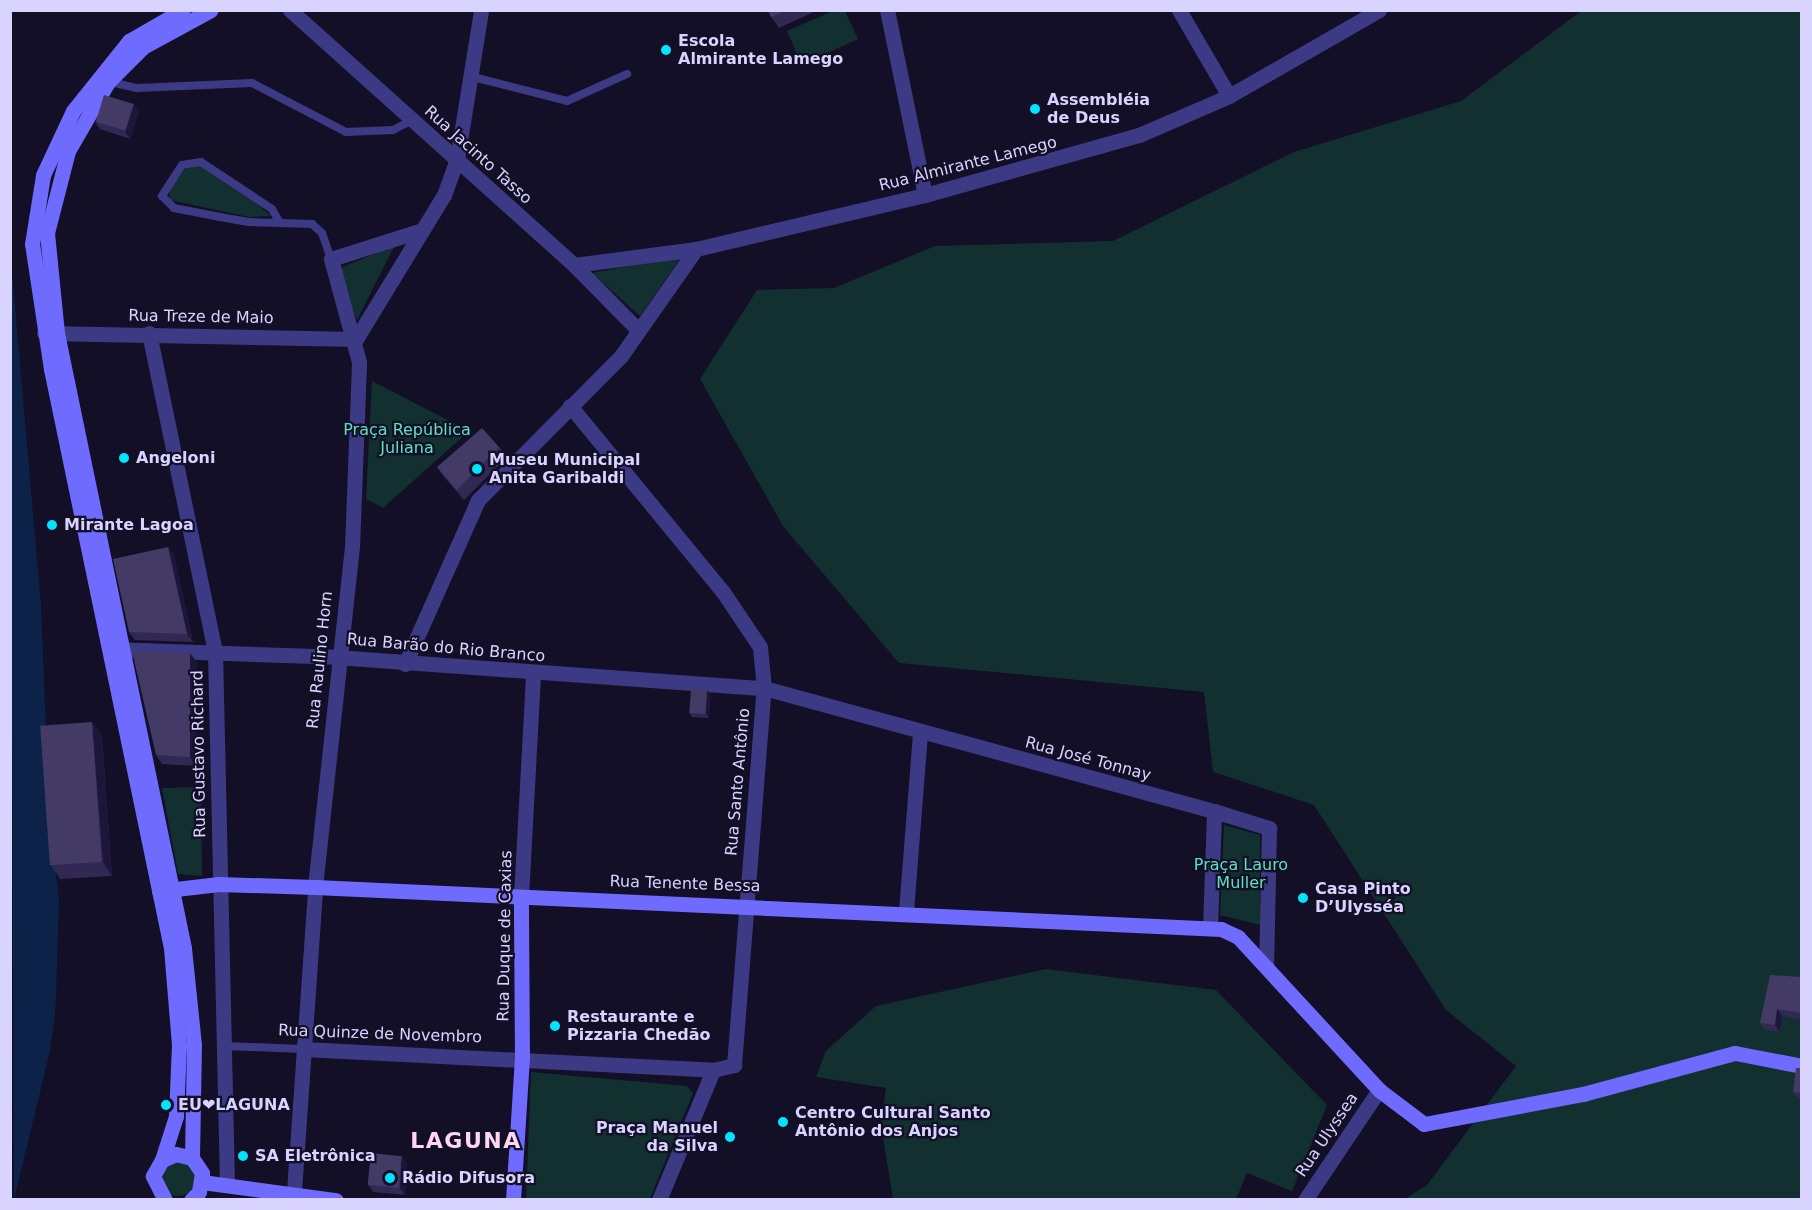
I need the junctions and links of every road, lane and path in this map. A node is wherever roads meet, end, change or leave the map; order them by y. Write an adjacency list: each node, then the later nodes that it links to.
1 (183, 10): 10 (street)
2 (211, 10): 10 (street)
3 (290, 10): 12 (street, Rua Jacinto Tasso)
4 (481, 10): 9 (street, Rua Raulino Horn)
5 (888, 10): 14 (street)
6 (1179, 10): 11 (street)
7 (1379, 10): 11 (street, Rua Almirante Lamego)
8 (627, 74): 9 (lane)
9 (469, 76): 13 (street, Rua Raulino Horn)
10 (102, 79): 12 (lane); 21 (street)
11 (1229, 96): 14 (street, Rua Almirante Lamego)
12 (413, 120): 13 (street, Rua Jacinto Tasso)
13 (457, 159): 16 (street, Rua Raulino Horn); 19 (street, Rua Jacinto Tasso)
14 (925, 195): 17 (street, Rua Almirante Lamego)
15 (280, 223): 15 (lane); 18 (lane)
16 (419, 231): 18 (street); 23 (street, Rua Raulino Horn)
17 (696, 249): 19 (street, Rua Almirante Lamego); 20 (street)
18 (331, 260): 23 (street)
19 (574, 265): 20 (street, Rua Jacinto Tasso)
20 (638, 330): 24 (street)
21 (51, 333): 22 (street, Rua Treze de Maio); 25 (street)
22 (149, 333): 23 (street, Rua Treze de Maio); 26 (street, Rua Gustavo Richard)
23 (356, 339): 27 (street, Rua Raulino Horn)
24 (570, 406): 28 (street); 30 (street, Rua Santo Antônio)
25 (118, 648): 26 (street, Rua Barão do Rio Branco); 35 (street)
26 (215, 651): 27 (street, Rua Barão do Rio Branco); 33 (street, Rua Gustavo Richard)
27 (337, 657): 28 (street, Rua Barão do Rio Branco); 34 (street, Rua Raulino Horn)
28 (405, 664): 29 (street, Rua Barão do Rio Branco)
29 (533, 674): 30 (street, Rua Barão do Rio Branco); 36 (street, Rua Duque de Caxias)
30 (764, 688): 31 (street, Rua José Tonnay); 37 (street, Rua Santo Antônio)
31 (920, 732): 32 (street, Rua José Tonnay); 38 (street)
32 (1214, 811): 39 (street); 40 (street, Rua José Tonnay)
33 (219, 884): 34 (street, Rua Tenente Bessa); 35 (street, Rua Tenente Bessa); 41 (street, Rua Gustavo Richard)
34 (315, 887): 36 (street, Rua Tenente Bessa); 42 (street, Rua Raulino Horn)
35 (166, 891): 47 (street); 48 (street)
36 (521, 897): 37 (street, Rua Tenente Bessa); 43 (street, Rua Duque de Caxias)
37 (745, 903): 38 (street, Rua Tenente Bessa); 45 (street, Rua Santo Antônio)
38 (906, 910): 39 (street, Rua Tenente Bessa)
39 (1210, 928): 40 (street, Rua Tenente Bessa)
40 (1266, 967): 46 (street, Rua Tenente Bessa)
41 (225, 1046): 42 (lane, Rua Quinze de Novembro); 50 (street, Rua Gustavo Richard)
42 (303, 1049): 43 (street, Rua Quinze de Novembro); 51 (street, Rua Raulino Horn)
43 (522, 1057): 45 (street, Rua Quinze de Novembro); 57 (street, Rua Duque de Caxias)
44 (1802, 1066): 46 (street, Rua Tenente Bessa)
45 (713, 1070): 58 (street)
46 (1379, 1090): 59 (street, Rua Ulyssea)
47 (192, 1158): 48 (street); 49 (street)
48 (162, 1160): 52 (street)
49 (202, 1182): 50 (street); 54 (street)
50 (226, 1183): 53 (street)
51 (294, 1191): 53 (street); 56 (street)
52 (153, 1192): 55 (street)
53 (249, 1192)
54 (191, 1199)
55 (165, 1200)
56 (336, 1200)
57 (513, 1200)
58 (659, 1200)
59 (1305, 1200)

